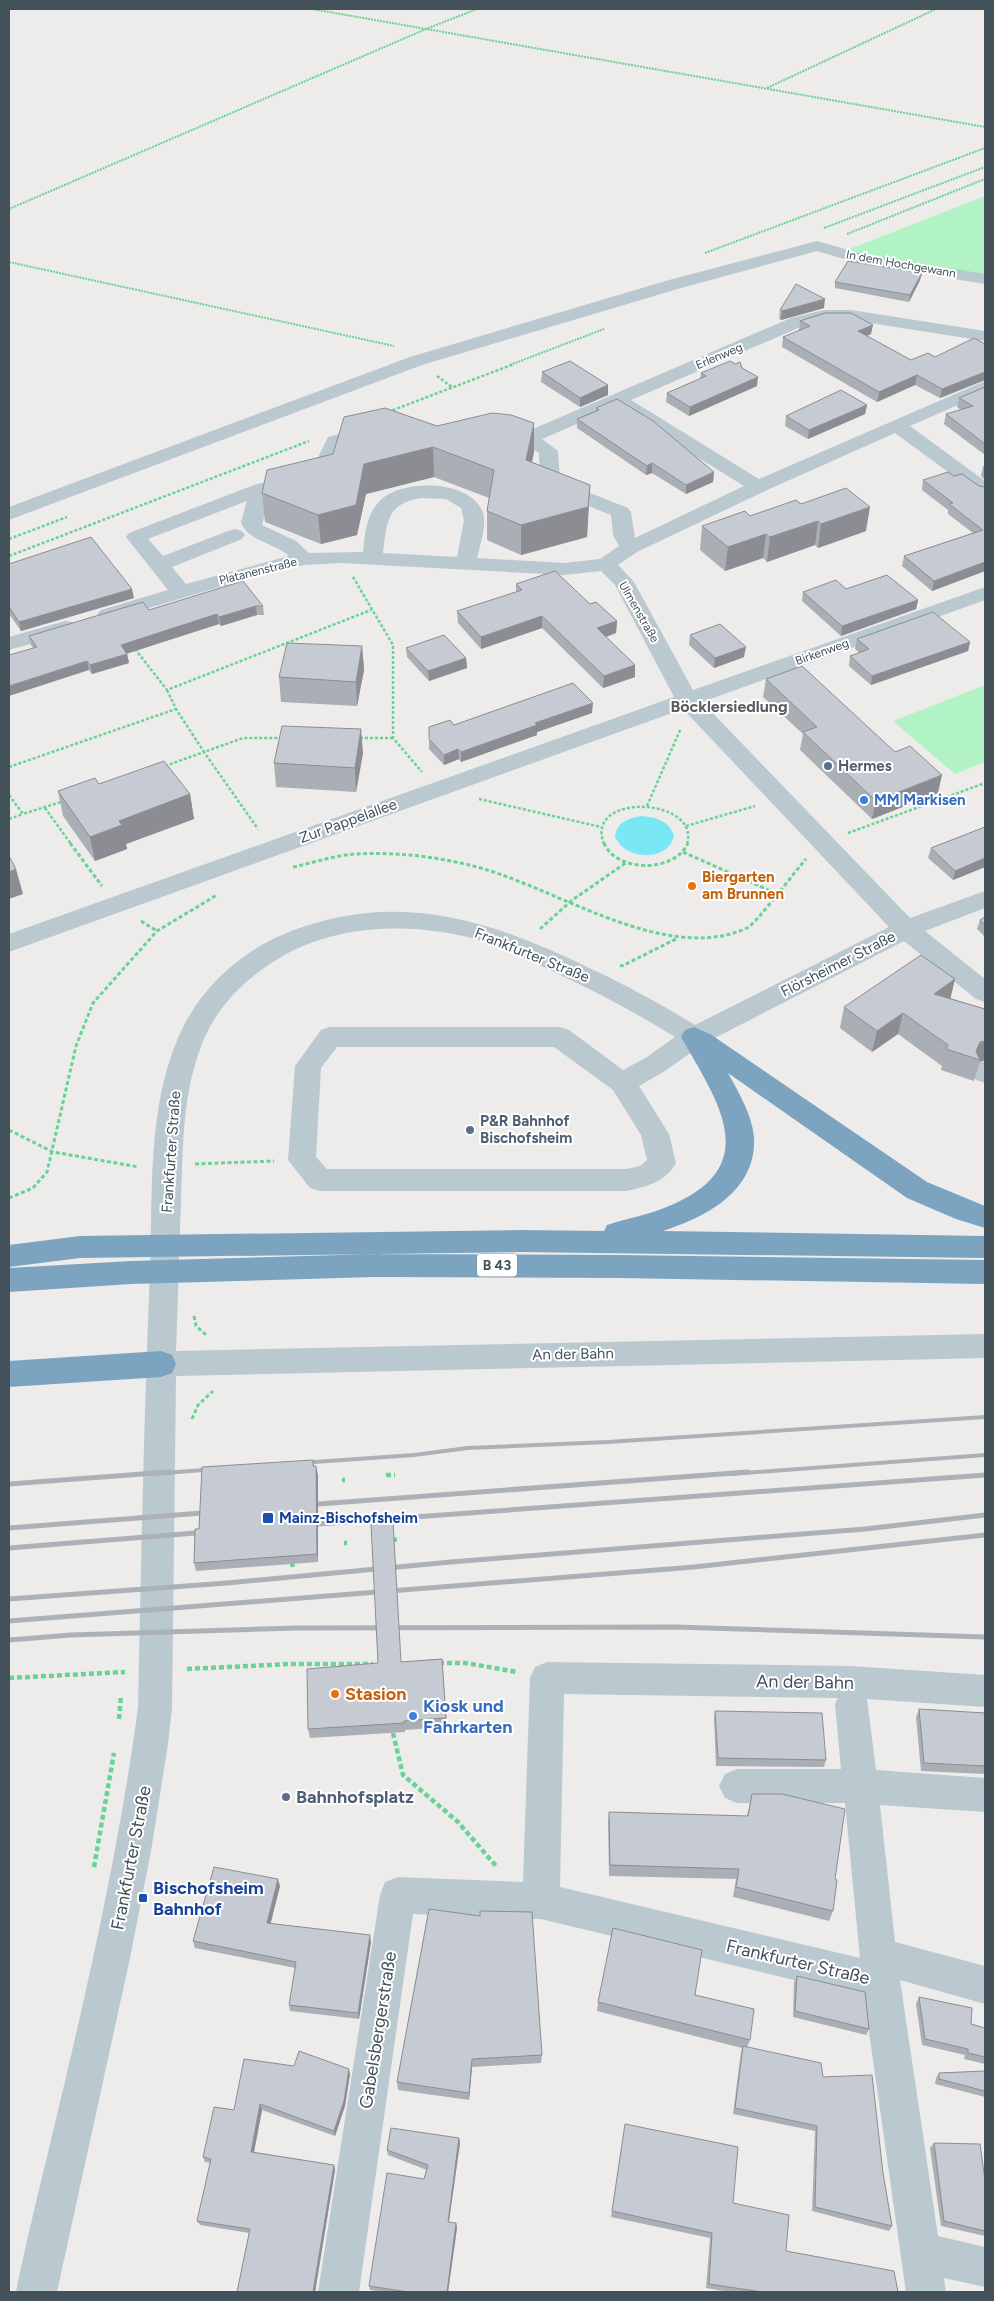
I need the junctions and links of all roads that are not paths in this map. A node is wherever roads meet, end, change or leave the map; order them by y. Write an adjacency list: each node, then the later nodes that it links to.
1 (985, 279): 12 (street, In dem Hochgewann)
2 (985, 336): 4 (street, Erlenweg)
3 (985, 386): 6 (street)
4 (618, 399): 8 (street, Erlenweg); 9 (street)
5 (390, 420): 10 (street)
6 (898, 426): 9 (street); 11 (street)
7 (484, 434): 8 (street)
8 (528, 438): 14 (street)
9 (758, 488): 14 (street)
10 (261, 489): 15 (street); 19 (street)
11 (985, 490)
12 (9, 514)
13 (235, 535): 19 (street)
14 (630, 548): 18 (street)
15 (304, 559): 16 (street, Platanenstraße); 20 (street, Platanenstraße)
16 (372, 559): 17 (street, Platanenstraße); 17 (street)
17 (466, 564): 18 (street, Platanenstraße)
18 (606, 564): 23 (street, Ulmenstraße)
19 (159, 565): 20 (street)
20 (181, 592): 22 (street, Platanenstraße)
21 (985, 593): 23 (street, Birkenweg)
22 (9, 644)
23 (688, 700): 25 (street, Ulmenstraße); 26 (street, Zur Pappelallee)
24 (985, 899): 25 (street, Flörsheimer Straße)
25 (906, 929): 27 (street, Ulmenstraße); 28 (street, Flörsheimer Straße)
26 (9, 942)
27 (985, 993)
28 (694, 1037): 29 (street, Flörsheimer Straße); 30 (highway); 31 (highway); 37 (street, Frankfurter Straße)
29 (622, 1083): 29 (street)
30 (985, 1217)
31 (520, 1241): 32 (highway, B 43); 33 (highway, B 43)
32 (985, 1247)
33 (9, 1256)
34 (985, 1272): 35 (highway, B 43)
35 (9, 1280)
36 (985, 1346): 37 (street, An der Bahn)
37 (161, 1364): 38 (highway); 49 (street, Frankfurter Straße)
38 (9, 1374)
39 (985, 1691): 44 (street, An der Bahn)
40 (852, 1704): 42 (street)
41 (737, 1786): 42 (street)
42 (860, 1786): 43 (street); 45 (street)
43 (985, 1795)
44 (533, 1901): 45 (street, Frankfurter Straße); 50 (street, Gabelsbergerstraße)
45 (880, 1969): 46 (street); 47 (street, Frankfurter Straße)
46 (985, 1985)
47 (922, 2253): 48 (street); 51 (street, Frankfurter Straße)
48 (985, 2267)
49 (36, 2292)
50 (338, 2292)
51 (926, 2292)

